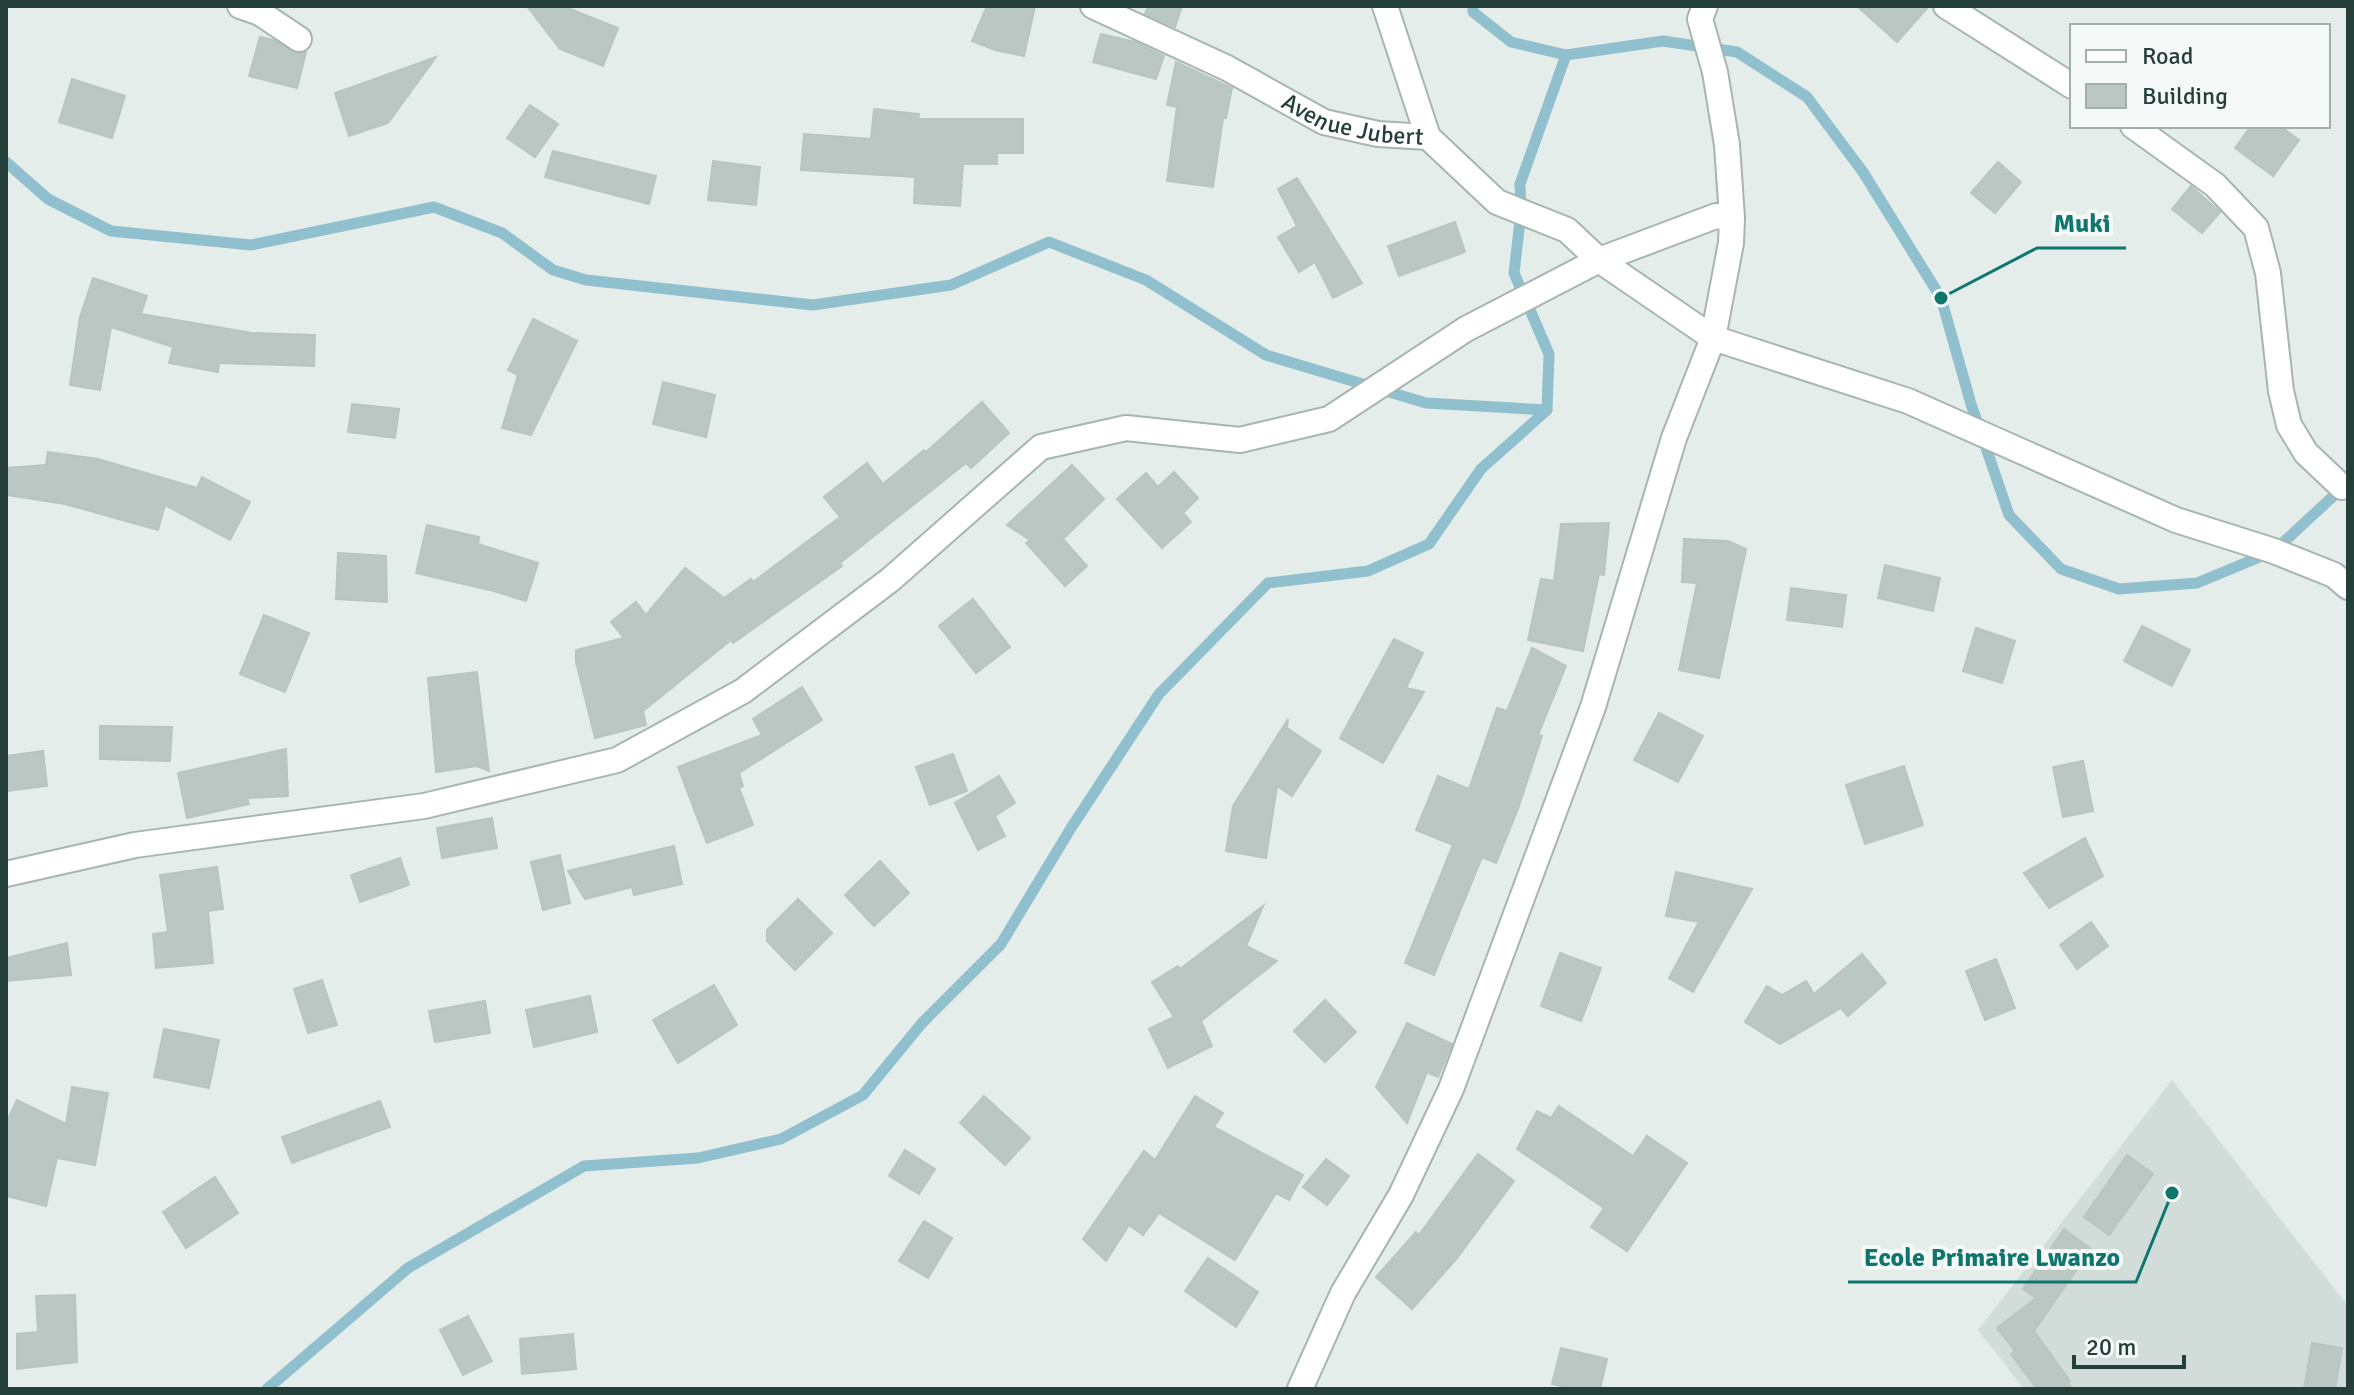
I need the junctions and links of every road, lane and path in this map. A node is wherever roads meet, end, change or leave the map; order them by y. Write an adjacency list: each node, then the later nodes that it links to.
1 (240, 6): 6 (street)
2 (1093, 6): 9 (street, Avenue Jubert)
3 (1385, 6): 9 (street)
4 (1946, 6): 7 (street)
5 (1697, 10): 10 (street)
6 (299, 39)
7 (2070, 85)
8 (2136, 128): 13 (street)
9 (1428, 137): 11 (street, Avenue Jubert)
10 (1732, 218): 11 (street); 12 (street)
11 (1599, 260): 12 (street, Avenue Jubert); 15 (street)
12 (1713, 338): 14 (street, Avenue Jubert); 16 (street)
13 (2342, 487)
14 (2348, 587)
15 (6, 874)
16 (1300, 1389)

